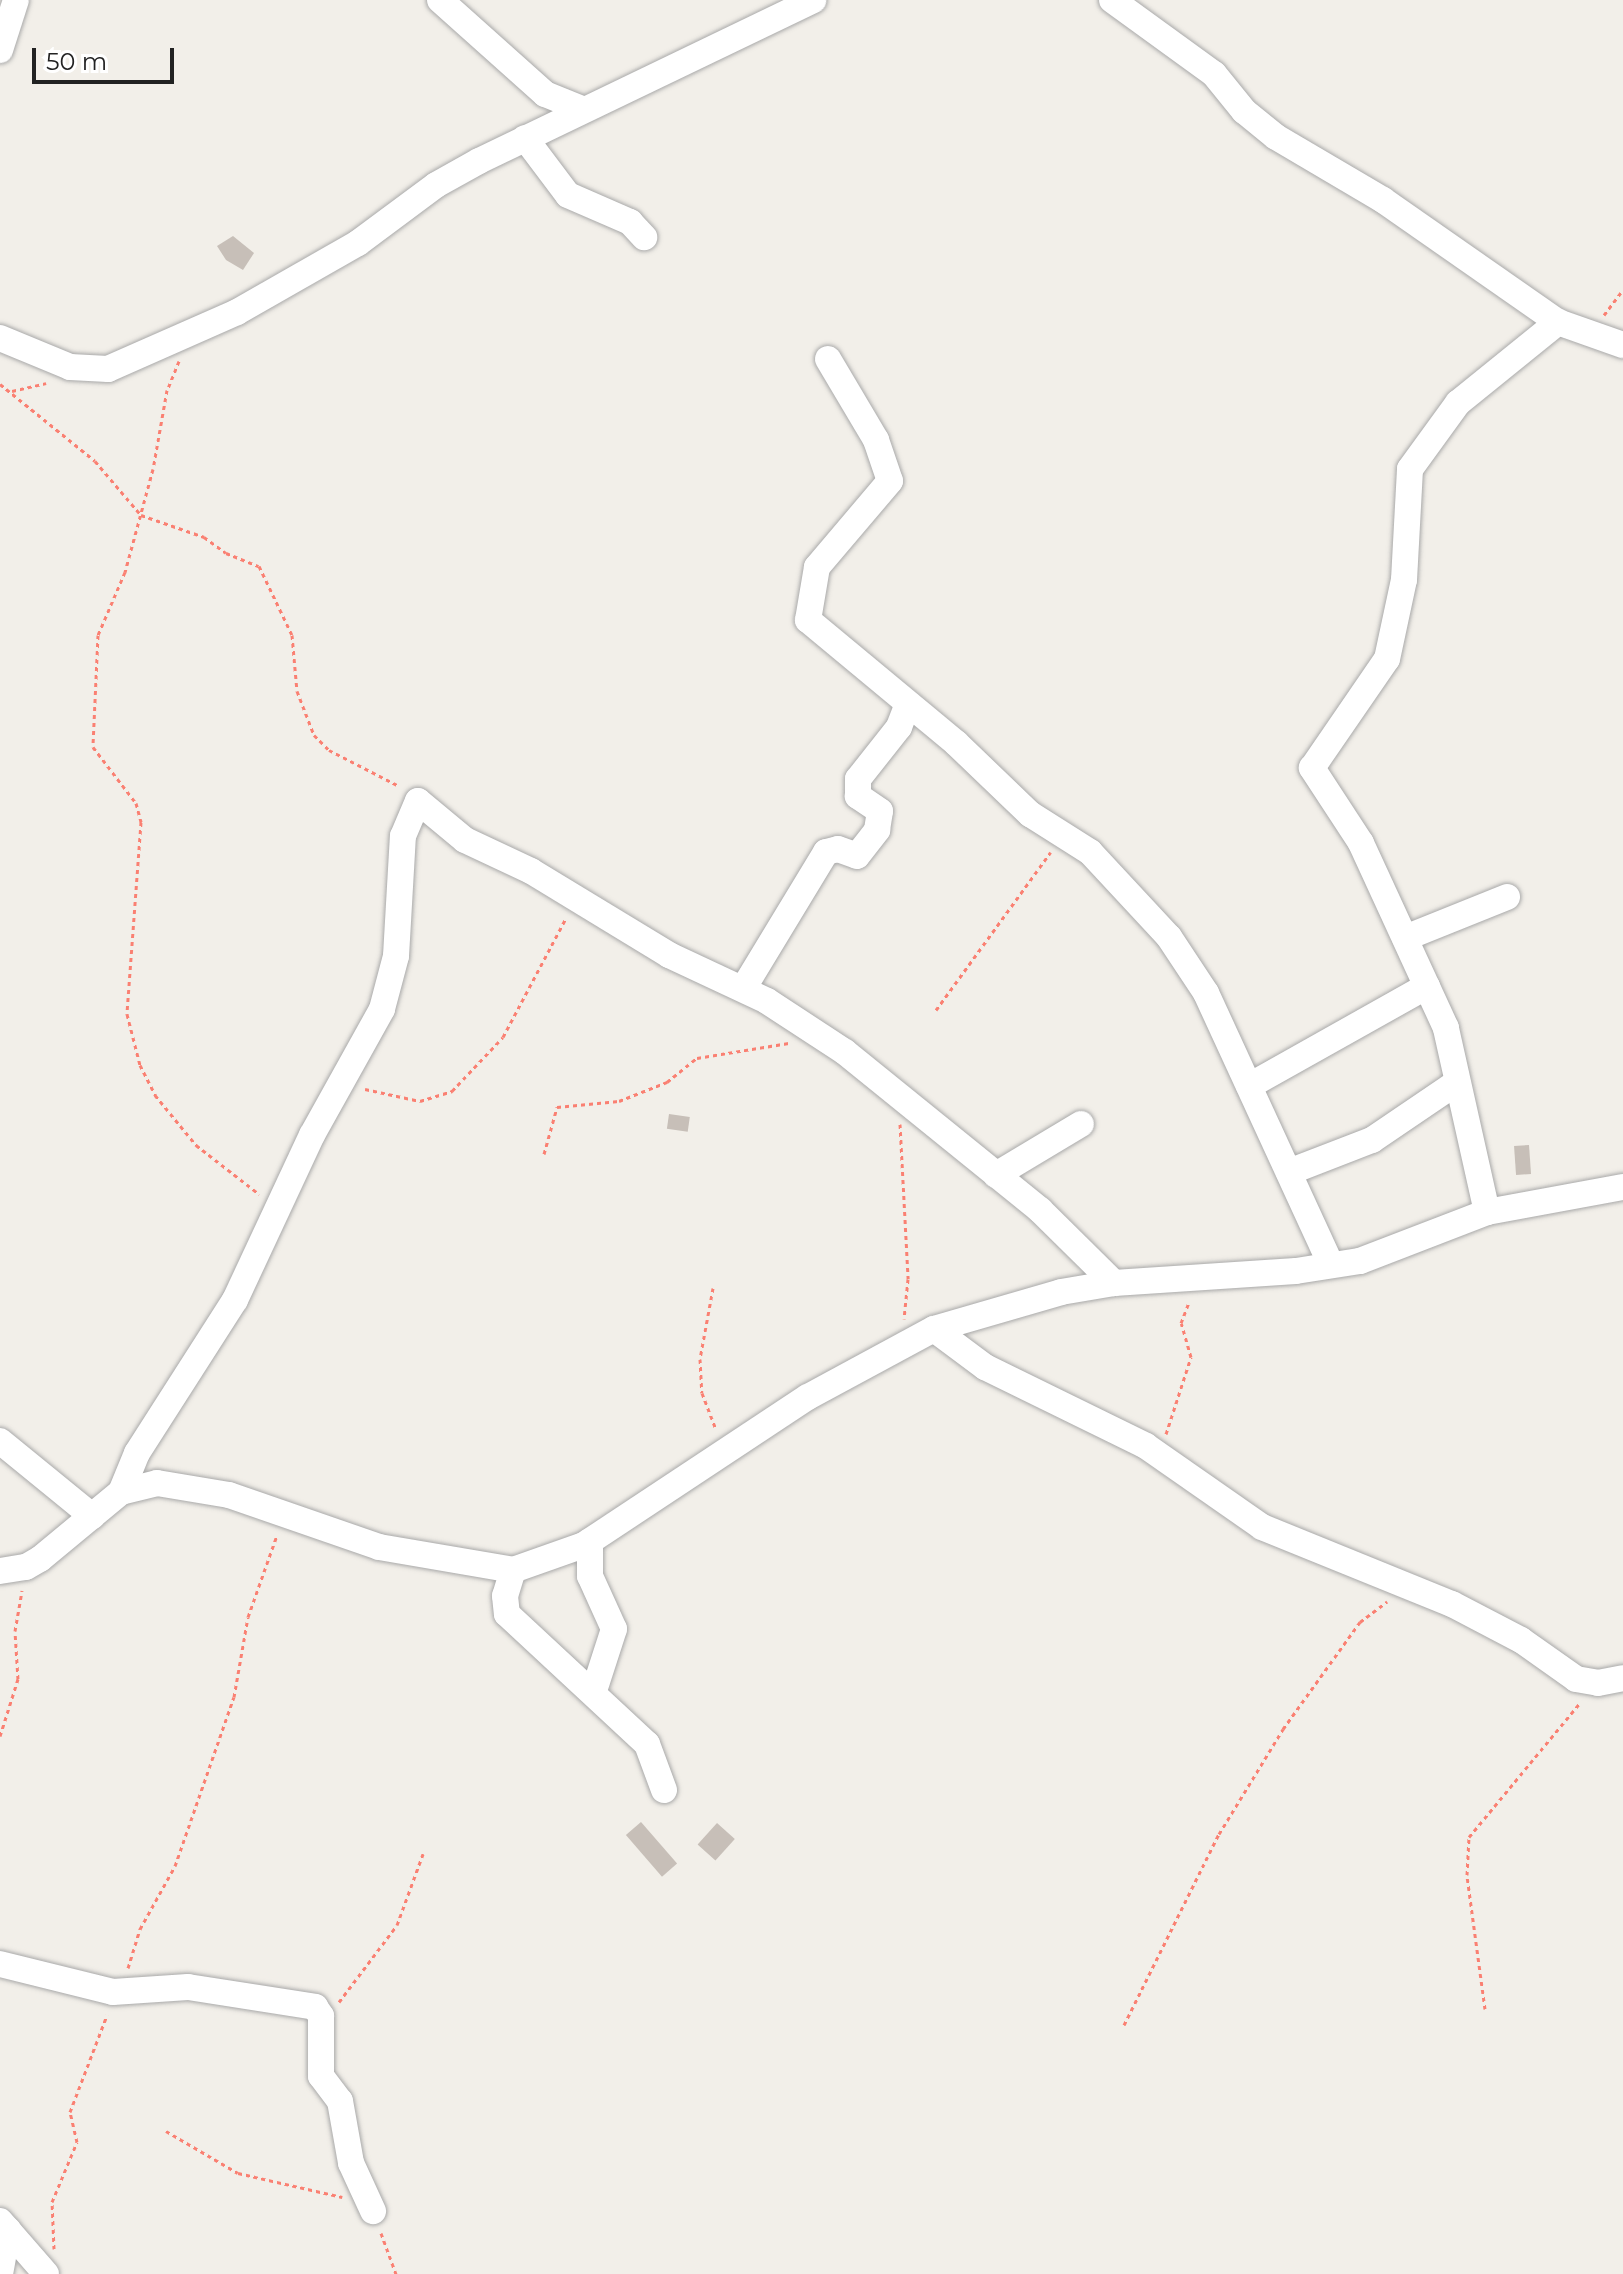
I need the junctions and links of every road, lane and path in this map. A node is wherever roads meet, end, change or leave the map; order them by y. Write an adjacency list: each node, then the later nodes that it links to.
1 (16, 0): 5 (street)
2 (440, 0): 6 (street)
3 (813, 0): 6 (street)
4 (1112, 0): 10 (street)
5 (0, 50)
6 (582, 109): 7 (street)
7 (525, 138): 8 (street); 12 (street)
8 (644, 237)
9 (1623, 290): 11 (path)
10 (1558, 322): 11 (street); 25 (street)
11 (1588, 335): 14 (street)
12 (187, 336): 16 (street); 19 (path)
13 (0, 338): 16 (street)
14 (1623, 345)
15 (828, 359): 20 (street)
16 (70, 367): 18 (path)
17 (0, 384): 18 (path)
18 (12, 391): 19 (path)
19 (141, 515): 21 (path); 39 (path)
20 (908, 704): 22 (street); 27 (street)
21 (418, 801): 24 (street); 30 (street)
22 (1068, 834): 28 (path); 32 (street)
23 (1507, 897): 25 (street)
24 (574, 900): 27 (street); 30 (path)
25 (1405, 938): 26 (street)
26 (1427, 986): 31 (street); 32 (street)
27 (743, 989): 29 (street)
28 (936, 1010)
29 (818, 1034): 33 (street); 35 (path)
30 (341, 1083): 39 (street)
31 (1456, 1083): 36 (street); 40 (street)
32 (1249, 1086): 36 (street)
33 (897, 1093): 37 (street); 46 (path)
34 (1081, 1124): 37 (street)
35 (544, 1154)
36 (1289, 1172): 41 (street)
37 (996, 1175): 43 (street)
38 (1623, 1187): 40 (street)
39 (280, 1206): 50 (street)
40 (1487, 1212): 41 (street)
41 (1331, 1265): 42 (street)
42 (1216, 1276): 43 (street); 49 (path)
43 (1114, 1283): 45 (street)
44 (713, 1288): 48 (path)
45 (934, 1329): 46 (street); 49 (street)
46 (900, 1343): 48 (street)
47 (0, 1441): 52 (street)
48 (724, 1452): 53 (street)
49 (1162, 1457): 57 (street)
50 (121, 1492): 51 (street); 52 (street)
51 (283, 1512): 55 (street); 64 (path)
52 (92, 1516): 54 (street)
53 (590, 1541): 55 (street); 59 (street)
54 (26, 1567): 56 (street); 60 (path)
55 (513, 1570): 59 (street)
56 (0, 1571)
57 (1406, 1588): 58 (street); 67 (path)
58 (1610, 1681): 65 (path)
59 (594, 1691): 61 (street)
60 (0, 1736)
61 (664, 1790)
62 (423, 1854): 66 (path)
63 (0, 1964): 64 (street)
64 (118, 1992): 66 (street); 71 (path)
65 (1485, 2009)
66 (321, 2016): 69 (street)
67 (1124, 2025)
68 (166, 2131): 69 (path)
69 (371, 2206): 73 (path)
70 (4, 2226): 71 (street); 72 (street)
71 (42, 2269)
72 (0, 2274)
73 (396, 2274)

